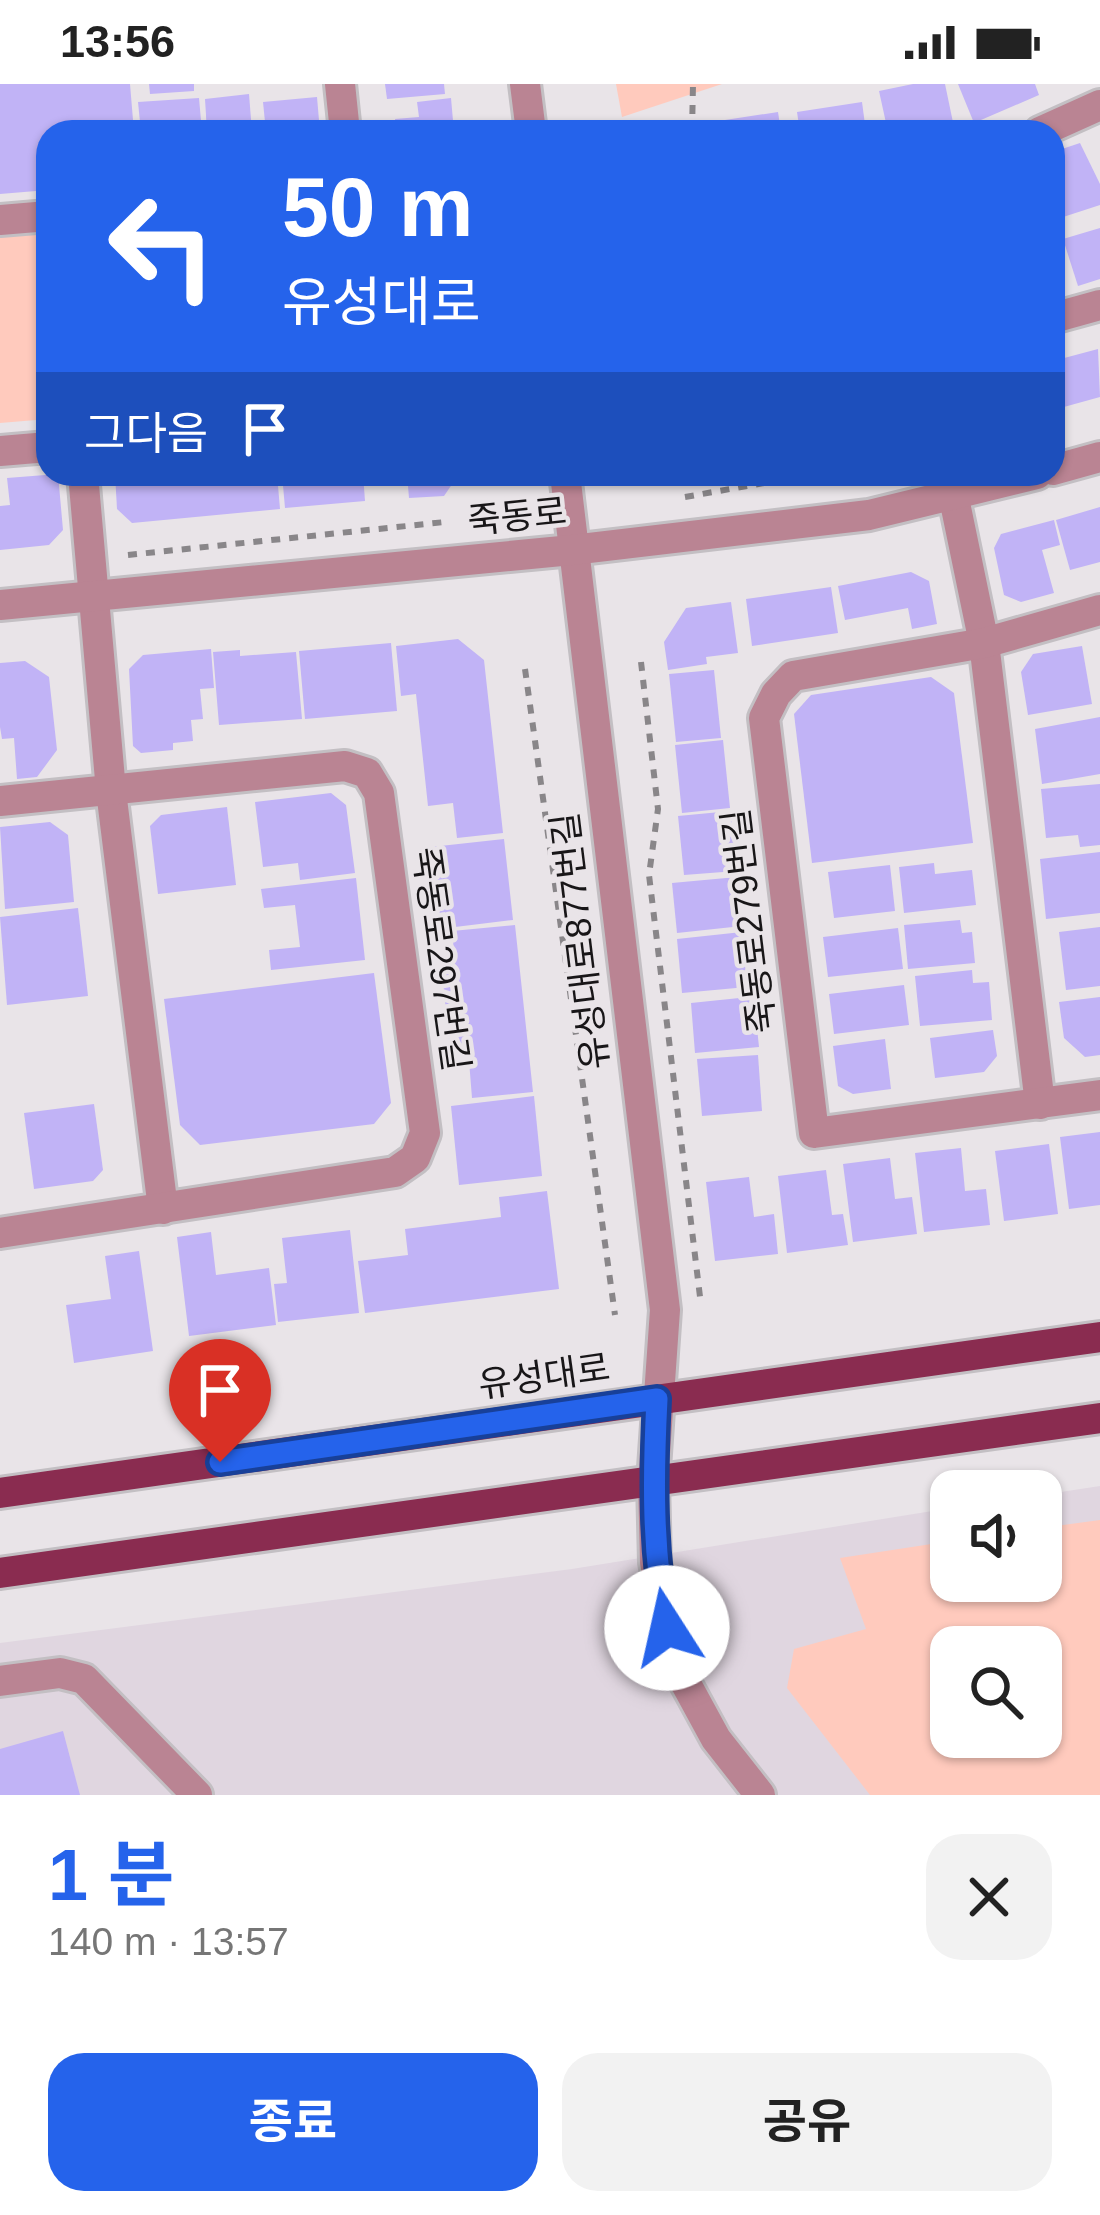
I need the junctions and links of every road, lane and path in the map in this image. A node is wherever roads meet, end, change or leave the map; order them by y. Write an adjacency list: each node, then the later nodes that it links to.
1 (340, 84): 5 (street)
2 (525, 84): 6 (street)
3 (693, 84): 7 (path)
4 (1100, 105): 8 (street)
5 (344, 120)
6 (530, 120)
7 (692, 120)
8 (1065, 121)
9 (36, 217): 10 (street)
10 (0, 220)
11 (1100, 305): 12 (street)
12 (1065, 315)
13 (36, 448): 14 (street)
14 (0, 451)
15 (1100, 457): 16 (street)
16 (1065, 467)
17 (84, 486): 26 (street)
18 (566, 486): 24 (street, 유성대로877번길)
19 (744, 486): 22 (path)
20 (948, 486): 24 (street, 죽동로)
21 (951, 486): 29 (street)
22 (685, 496)
23 (445, 522): 25 (path)
24 (572, 550): 26 (street, 죽동로); 41 (street, 유성대로877번길)
25 (128, 555)
26 (92, 597): 27 (street, 죽동로); 32 (street)
27 (0, 604)
28 (1100, 610): 29 (street, 죽동로279번길)
29 (984, 643): 35 (street); 35 (street, 죽동로279번길)
30 (641, 662): 38 (path)
31 (525, 670): 39 (path)
32 (110, 790): 33 (street, 죽동로297번길); 36 (street); 36 (street, 죽동로297번길)
33 (0, 801)
34 (1100, 1095): 35 (street, 죽동로279번길)
35 (1040, 1104)
36 (163, 1209): 37 (street, 죽동로297번길)
37 (0, 1233)
38 (701, 1304)
39 (615, 1315)
40 (1100, 1336): 41 (main road, 유성대로)
41 (657, 1399): 43 (street, 유성대로877번길); 44 (main road, 유성대로)
42 (1100, 1418): 43 (main road)
43 (652, 1481): 45 (main road); 48 (street, 유성대로877번길)
44 (0, 1493)
45 (0, 1573)
46 (0, 1681): 47 (street)
47 (197, 1795)
48 (760, 1795)

